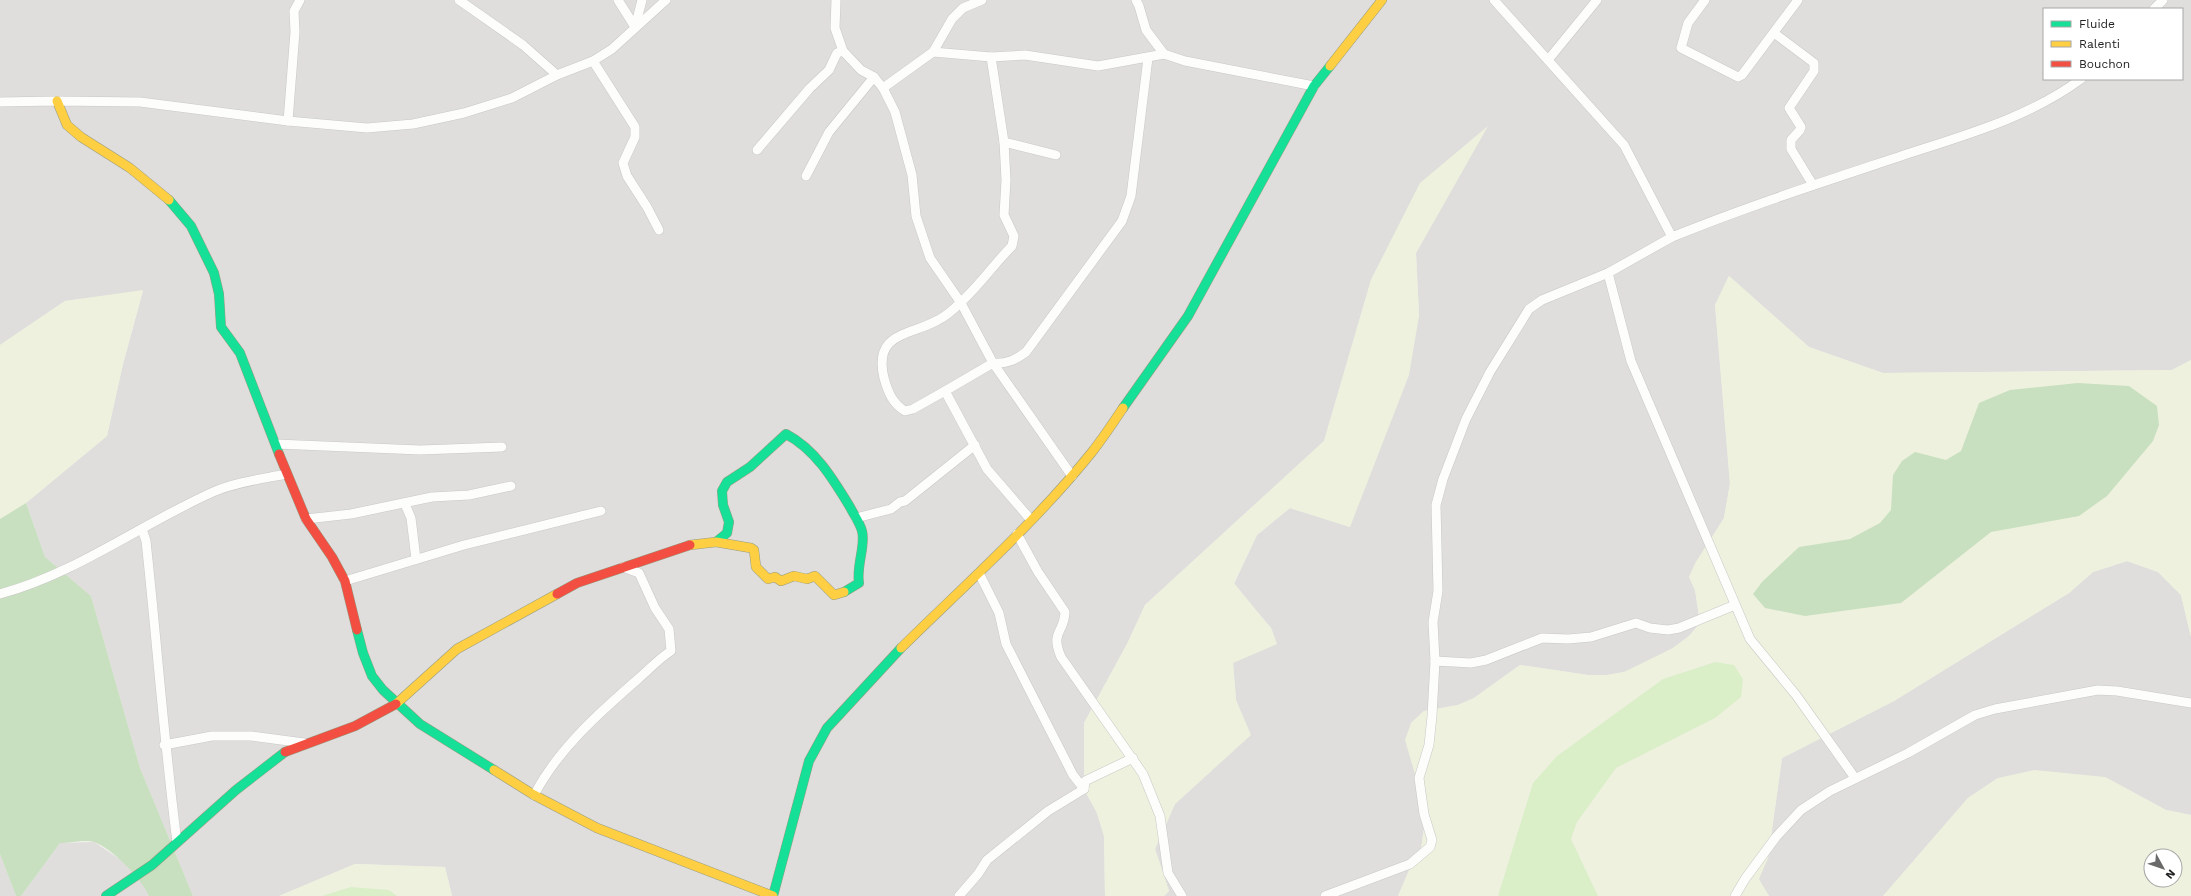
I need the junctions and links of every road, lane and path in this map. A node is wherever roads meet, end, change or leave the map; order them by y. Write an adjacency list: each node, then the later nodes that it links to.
1 (300, 0): 32 (street)
2 (459, 0): 25 (street)
3 (618, 0): 16 (street)
4 (642, 0): 16 (street)
5 (666, 0): 16 (street)
6 (836, 0): 18 (street)
7 (982, 0): 19 (street)
8 (1136, 0): 20 (street)
9 (1382, 0): 28 (street)
10 (1494, 0): 23 (street)
11 (1597, 0): 23 (street)
12 (1705, 0): 17 (street)
13 (1798, 0): 17 (street)
14 (2162, 0): 15 (street)
15 (2155, 8)
16 (635, 27): 24 (street)
17 (1774, 33): 37 (street)
18 (843, 51): 26 (street); 34 (street)
19 (934, 52): 21 (street); 29 (street)
20 (1164, 54): 22 (street); 28 (street)
21 (991, 57): 22 (street); 33 (street)
22 (1148, 58): 42 (street)
23 (1548, 60): 39 (street)
24 (592, 61): 25 (street); 38 (street)
25 (556, 75): 32 (street)
26 (874, 77): 29 (street); 36 (street)
27 (2079, 80): 37 (street)
28 (1314, 86): 48 (street)
29 (883, 88): 41 (street)
30 (57, 101): 31 (street); 32 (street); 44 (street)
31 (0, 102)
32 (288, 122)
33 (1004, 142): 35 (street); 41 (street)
34 (757, 150)
35 (1056, 155)
36 (806, 176)
37 (1813, 185): 39 (street)
38 (659, 230)
39 (1672, 237): 40 (street)
40 (1608, 273): 65 (street); 66 (street)
41 (961, 303): 42 (street); 43 (street)
42 (993, 363): 43 (street); 48 (street)
43 (945, 391): 45 (street)
44 (276, 444): 46 (street); 47 (street)
45 (975, 445): 53 (street); 55 (street)
46 (502, 447)
47 (286, 474): 52 (street); 54 (street)
48 (1072, 476): 55 (street)
49 (511, 486): 50 (street)
50 (405, 504): 54 (street); 60 (street)
51 (601, 511): 60 (street)
52 (160, 518): 56 (street); 58 (street)
53 (856, 518): 59 (street); 59 (street)
54 (306, 519): 63 (street)
55 (1031, 520): 57 (street)
56 (142, 529): 58 (street); 64 (street)
57 (1017, 534): 62 (street); 71 (street)
58 (146, 541): 70 (street)
59 (716, 542): 61 (street)
60 (416, 559): 63 (street)
61 (623, 567): 68 (street); 74 (street)
62 (979, 573): 73 (street); 77 (street)
63 (345, 581): 68 (street)
64 (0, 594)
65 (1735, 605): 66 (street); 72 (street)
66 (1435, 661): 80 (street)
67 (2191, 703): 72 (street)
68 (396, 704): 69 (street); 74 (street)
69 (305, 743): 70 (street); 75 (street)
70 (164, 745): 75 (street)
71 (1133, 758): 73 (street); 79 (street)
72 (1855, 778): 81 (street)
73 (1084, 789): 78 (street)
74 (534, 795): 77 (street)
75 (176, 842): 76 (street)
76 (106, 896)
77 (773, 896)
78 (959, 896)
79 (1182, 896)
80 (1325, 896)
81 (1735, 896)

